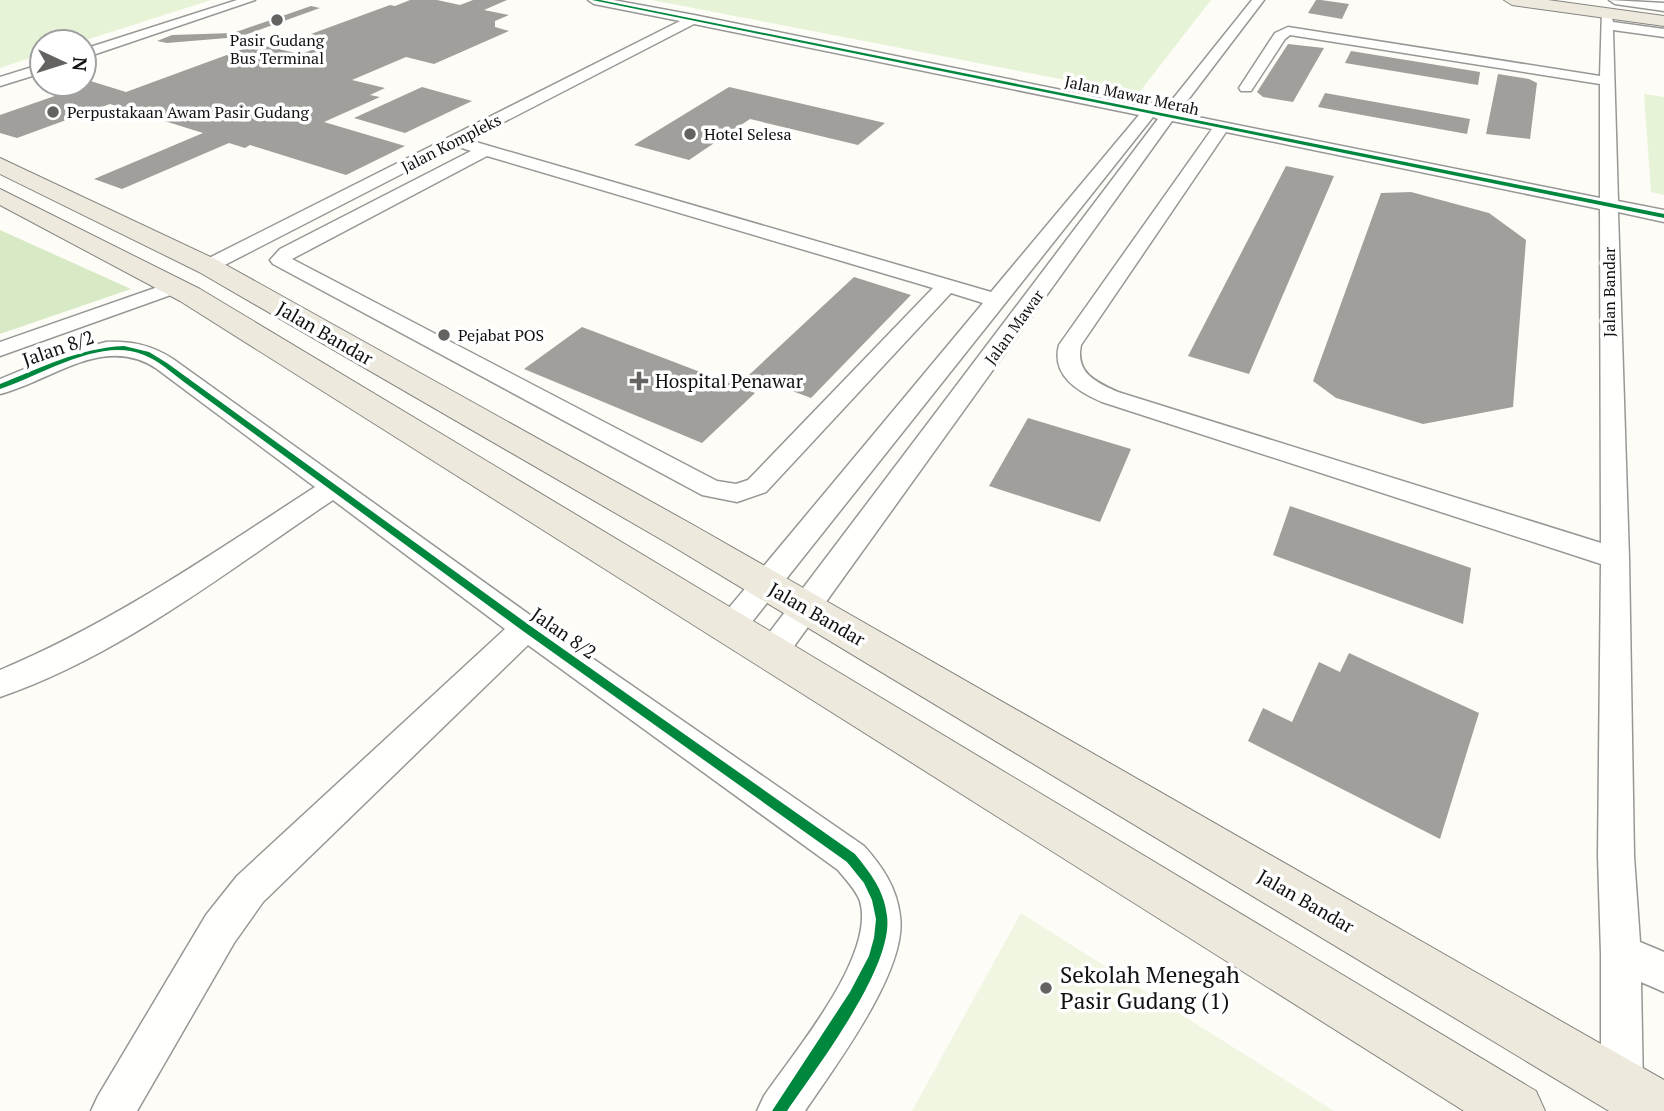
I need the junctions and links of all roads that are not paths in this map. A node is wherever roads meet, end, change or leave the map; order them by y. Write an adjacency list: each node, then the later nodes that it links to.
1 (224, 0): 14 (street)
2 (249, 0): 15 (street)
3 (594, 0): 11 (street, Jalan Mawar Merah)
4 (632, 0): 22 (street, Jalan Mawar Merah)
5 (1258, 0): 22 (street, Jalan Mawar)
6 (1512, 0): 9 (main road)
7 (1552, 0): 10 (main road)
8 (1664, 7): 9 (street)
9 (1609, 13): 12 (main road); 13 (street); 19 (street, Jalan Bandar)
10 (1664, 15)
11 (694, 19): 22 (street, Jalan Mawar Merah); 24 (street, Jalan Kompleks)
12 (1664, 21)
13 (1664, 33)
14 (98, 40)
15 (98, 49)
16 (28, 62): 17 (street)
17 (0, 71)
18 (28, 73): 20 (street)
19 (1606, 81): 21 (street); 28 (street, Jalan Bandar)
20 (0, 82)
21 (1246, 88)
22 (1162, 107): 23 (street, Jalan Mawar Merah); 28 (street, Jalan Mawar Merah); 34 (street, Jalan Mawar); 40 (street, Jalan Mawar)
23 (1221, 128): 28 (street, Jalan Mawar Merah); 38 (street)
24 (455, 141): 25 (street); 31 (street, Jalan Kompleks)
25 (486, 150): 32 (street); 32 (street)
26 (0, 165): 31 (main road, Jalan Bandar)
27 (0, 196): 33 (main road, Jalan Bandar)
28 (1609, 198): 29 (street, Jalan Mawar Merah); 30 (street, Jalan Mawar Merah); 38 (street, Jalan Bandar)
29 (1664, 202)
30 (1664, 216)
31 (208, 266): 39 (main road, Jalan Bandar)
32 (946, 286): 34 (street)
33 (175, 287): 35 (street); 42 (main road, Jalan Bandar)
34 (996, 300): 39 (street, Jalan Mawar)
35 (0, 349)
36 (0, 387): 37 (street, Jalan 8/2)
37 (333, 487): 41 (street, Jalan 8/2); 43 (street)
38 (1615, 558): 44 (street, Jalan Bandar)
39 (766, 584): 40 (main road, Jalan Bandar); 42 (street, Jalan Mawar)
40 (806, 608): 42 (street, Jalan Mawar); 46 (main road, Jalan Bandar)
41 (526, 628): 47 (street); 48 (street, Jalan 8/2)
42 (750, 642): 49 (main road, Jalan Bandar)
43 (0, 684)
44 (1621, 954): 45 (street); 46 (street, Jalan Bandar)
45 (1664, 972)
46 (1622, 1087): 50 (main road, Jalan Bandar)
47 (113, 1111)
48 (779, 1111)
49 (1516, 1111)
50 (1663, 1111)

